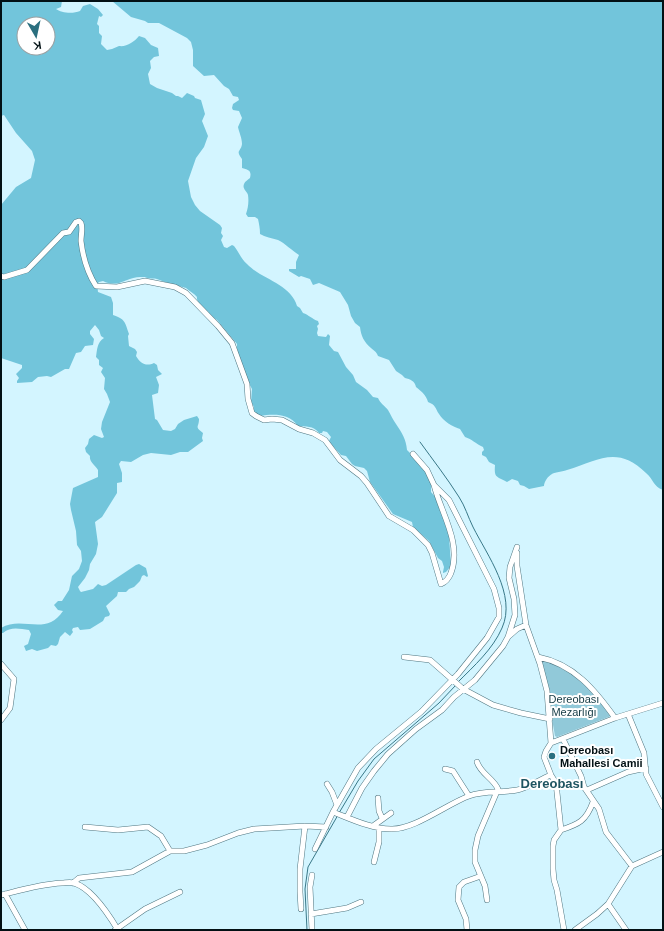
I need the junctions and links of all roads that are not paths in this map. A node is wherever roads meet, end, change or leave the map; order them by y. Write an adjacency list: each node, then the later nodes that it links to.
1 (1, 276): 3 (street)
2 (412, 454): 3 (street)
3 (434, 485): 9 (street)
4 (526, 625): 5 (street); 5 (street); 7 (street)
5 (508, 637): 10 (street)
6 (404, 657): 9 (street)
7 (538, 657): 13 (street); 14 (street)
8 (1, 664): 15 (street)
9 (452, 680): 10 (street); 29 (street)
10 (463, 689): 14 (street); 33 (street)
11 (663, 703): 12 (street)
12 (628, 714): 13 (street); 19 (street)
13 (615, 718): 16 (street)
14 (550, 719): 17 (street)
15 (1, 720)
16 (563, 739): 17 (street); 24 (street)
17 (551, 744): 21 (street)
18 (477, 762): 25 (street)
19 (646, 768): 24 (street); 30 (street)
20 (445, 769): 26 (street)
21 (551, 775): 22 (street); 25 (street)
22 (556, 783): 24 (street); 40 (street)
23 (327, 784): 29 (street)
24 (586, 788): 28 (street)
25 (498, 792): 26 (street); 47 (street)
26 (469, 796): 39 (street)
27 (378, 798): 34 (street)
28 (593, 802): 40 (street); 45 (street)
29 (337, 805): 31 (street)
30 (663, 807)
31 (333, 812): 33 (street); 38 (street)
32 (391, 813): 34 (street)
33 (347, 817): 36 (street)
34 (382, 818): 36 (street)
35 (305, 826): 38 (street); 42 (street); 54 (street)
36 (373, 826): 39 (street)
37 (85, 827): 42 (street)
38 (326, 827): 41 (street)
39 (379, 828): 44 (street)
40 (561, 830): 60 (street)
41 (315, 849)
42 (170, 851): 48 (street)
43 (663, 852): 45 (street)
44 (374, 862)
45 (632, 866): 53 (street)
46 (312, 875): 55 (street)
47 (481, 876): 51 (street); 59 (street)
48 (73, 883): 50 (street); 57 (street)
49 (180, 892): 57 (street)
50 (3, 895): 56 (street)
51 (487, 900)
52 (361, 902): 55 (street)
53 (608, 904): 61 (street); 62 (street)
54 (301, 909)
55 (311, 914): 58 (street)
56 (25, 930)
57 (117, 930)
58 (312, 930)
59 (467, 930)
60 (564, 930)
61 (575, 930)
62 (626, 930)

